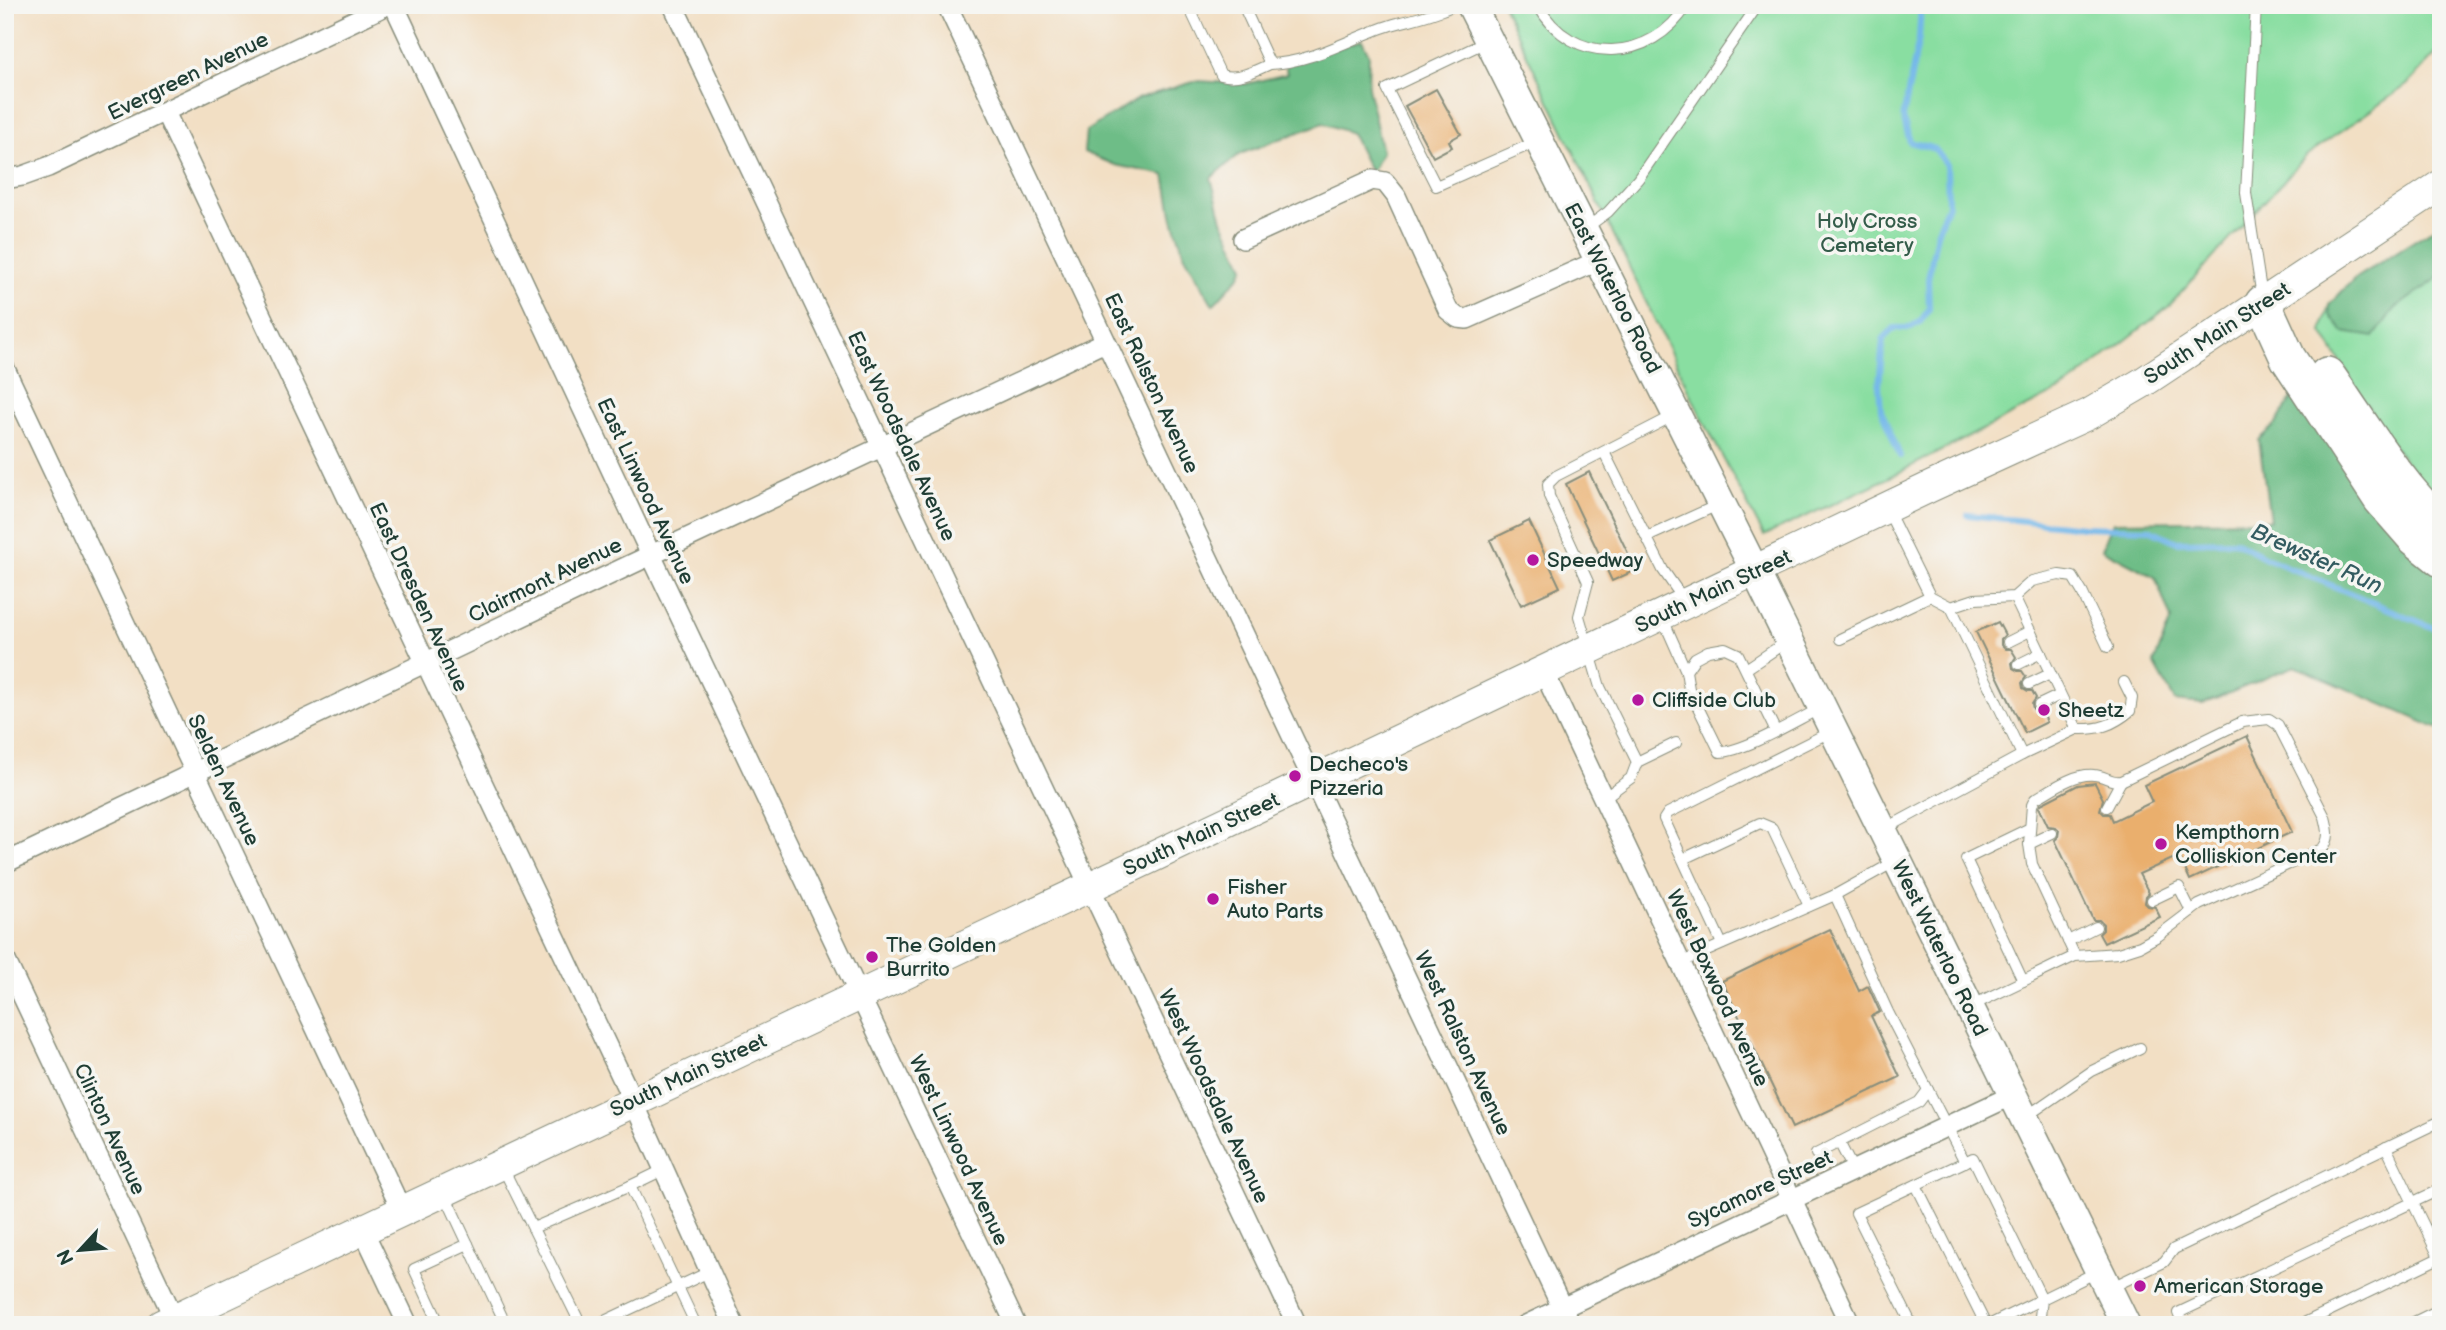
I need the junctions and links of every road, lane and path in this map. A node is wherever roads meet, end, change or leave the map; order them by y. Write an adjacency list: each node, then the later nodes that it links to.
1 (387, 5): 15 (street, Evergreen Avenue)
2 (394, 5): 32 (street, East Linwood Avenue)
3 (947, 5): 23 (street, East Ralston Avenue)
4 (1188, 5): 14 (lane)
5 (1243, 5): 14 (lane)
6 (1454, 5): 14 (lane)
7 (1471, 5): 13 (main road, East Waterloo Road)
8 (1538, 5): 9 (lane)
9 (1687, 5)
10 (1758, 5): 19 (lane)
11 (2256, 5): 22 (lane)
12 (677, 6): 26 (street, East Woodsdale Avenue)
13 (1489, 40): 16 (main road, East Waterloo Road); 16 (lane)
14 (1270, 64)
15 (165, 113): 17 (street, Evergreen Avenue); 48 (street, East Dresden Avenue)
16 (1538, 141): 19 (main road, East Waterloo Road)
17 (5, 179)
18 (2441, 185): 22 (main road, South Main Street)
19 (1583, 230): 21 (main road, East Waterloo Road)
20 (1243, 239): 21 (street)
21 (1600, 260): 25 (main road, East Waterloo Road)
22 (2263, 303): 29 (main road, South Main Street); 30 (highway); 33 (highway)
23 (1105, 342): 26 (street, Clairmont Avenue); 71 (street, East Ralston Avenue)
24 (5, 369): 70 (street, Selden Avenue)
25 (1677, 415): 27 (lane); 28 (main road, East Waterloo Road)
26 (881, 446): 32 (street, Clairmont Avenue); 82 (street, East Woodsdale Avenue)
27 (1604, 452): 31 (lane); 44 (lane)
28 (1720, 504): 31 (lane); 34 (main road, East Waterloo Road)
29 (1886, 508): 34 (main road, South Main Street); 35 (lane)
30 (2441, 525)
31 (1647, 537): 38 (lane)
32 (651, 555): 48 (street, Clairmont Avenue); 94 (street, East Linwood Avenue)
33 (2441, 559)
34 (1755, 571): 38 (main road, South Main Street); 40 (main road, West Waterloo Road)
35 (1930, 596): 37 (lane); 41 (lane)
36 (2014, 597): 37 (lane); 39 (lane); 43 (lane)
37 (1951, 607): 47 (lane)
38 (1673, 609): 44 (main road, South Main Street); 52 (lane)
39 (2030, 631): 42 (lane); 46 (lane)
40 (1789, 639): 50 (lane); 63 (main road, West Waterloo Road)
41 (1840, 639)
42 (2008, 642)
43 (2108, 648)
44 (1589, 649): 51 (main road, South Main Street); 69 (lane)
45 (1986, 652): 47 (lane)
46 (2041, 653): 49 (lane); 54 (lane)
47 (1975, 658): 55 (lane)
48 (425, 663): 70 (street, Clairmont Avenue); 98 (street, East Dresden Avenue)
49 (2019, 664)
50 (1746, 669): 52 (lane); 66 (lane)
51 (1543, 670): 71 (main road, South Main Street); 73 (street, West Boxwood Avenue)
52 (1686, 671): 66 (lane)
53 (1997, 674): 55 (lane)
54 (2050, 674): 57 (lane); 59 (lane)
55 (1986, 680): 60 (lane)
56 (2124, 682): 65 (lane)
57 (2029, 684)
58 (2007, 695): 60 (lane)
59 (2060, 695): 61 (lane); 65 (lane)
60 (1995, 700): 64 (lane)
61 (2039, 705)
62 (2017, 716): 64 (lane)
63 (1828, 719): 66 (lane); 76 (main road, West Waterloo Road); 79 (lane)
64 (2006, 721): 68 (lane)
65 (2077, 729): 68 (lane)
66 (1775, 730)
67 (1676, 743): 69 (lane)
68 (2022, 755): 76 (lane)
69 (1637, 762): 73 (lane)
70 (195, 772): 81 (street, Clairmont Avenue); 115 (street, Selden Avenue)
71 (1314, 780): 82 (main road, South Main Street); 125 (street, West Ralston Avenue)
72 (2121, 781): 74 (lane); 75 (lane); 86 (lane)
73 (1604, 798): 92 (street, West Boxwood Avenue)
74 (2107, 807)
75 (2030, 828): 78 (lane); 93 (lane)
76 (1883, 831): 80 (main road, West Waterloo Road)
77 (2052, 833): 78 (lane)
78 (2029, 844): 88 (lane)
79 (1683, 859): 85 (lane); 89 (lane)
80 (1897, 860): 83 (lane); 95 (main road, West Waterloo Road)
81 (5, 863)
82 (1090, 886): 94 (main road, South Main Street); 135 (street, West Woodsdale Avenue)
83 (1835, 895): 85 (lane); 97 (lane)
84 (2152, 900): 86 (lane)
85 (1809, 906): 89 (lane)
86 (2191, 911): 90 (lane)
87 (2096, 927): 88 (lane)
88 (2068, 941): 90 (lane)
89 (1722, 944): 92 (lane)
90 (2075, 956): 93 (lane)
91 (5, 959): 126 (street, Clinton Avenue)
92 (1682, 962): 113 (street, West Boxwood Avenue)
93 (2023, 981): 95 (lane)
94 (860, 994): 98 (main road, South Main Street); 134 (street, West Linwood Avenue)
95 (1969, 1007): 99 (main road, West Waterloo Road)
96 (2140, 1048): 99 (lane)
97 (1928, 1090): 101 (lane); 102 (lane)
98 (633, 1101): 106 (main road, South Main Street); 107 (street, East Dresden Avenue)
99 (2018, 1107): 101 (street, Sycamore Street); 121 (main road, West Waterloo Road)
100 (2441, 1121): 103 (lane)
101 (1947, 1126): 105 (lane); 108 (street, Sycamore Street)
102 (1839, 1142): 104 (lane); 108 (lane)
103 (2386, 1147): 114 (lane); 121 (lane)
104 (1816, 1154)
105 (1965, 1162): 109 (lane); 123 (lane)
106 (501, 1164): 112 (main road, South Main Street); 116 (lane)
107 (663, 1170): 110 (lane); 120 (street, East Dresden Avenue)
108 (1854, 1171): 113 (street, Sycamore Street)
109 (1916, 1185): 138 (lane); 139 (lane)
110 (630, 1186): 116 (lane); 122 (lane)
111 (2441, 1189): 114 (lane)
112 (443, 1192): 115 (main road, South Main Street); 118 (lane)
113 (1792, 1200): 125 (street, Sycamore Street); 137 (street, West Boxwood Avenue)
114 (2412, 1203): 119 (lane); 142 (lane)
115 (402, 1211): 117 (main road, South Main Street)
116 (533, 1228): 130 (lane)
117 (363, 1230): 126 (main road, South Main Street); 127 (street)
118 (468, 1244): 128 (lane); 129 (lane)
119 (2440, 1259): 143 (lane)
120 (709, 1272): 122 (lane); 133 (street, East Dresden Avenue)
121 (2104, 1280): 123 (lane); 141 (main road, West Waterloo Road)
122 (679, 1286): 131 (lane); 132 (lane)
123 (2042, 1299): 139 (lane); 140 (lane)
124 (2441, 1309): 144 (lane)
125 (1566, 1316): 136 (street, Sycamore Street)
126 (167, 1322)
127 (408, 1325)
128 (440, 1325)
129 (506, 1325)
130 (581, 1325)
131 (596, 1325)
132 (696, 1325)
133 (734, 1325)
134 (1016, 1325)
135 (1297, 1325)
136 (1526, 1325)
137 (1852, 1325)
138 (1912, 1325)
139 (1988, 1325)
140 (2039, 1325)
141 (2126, 1325)
142 (2183, 1325)
143 (2300, 1325)
144 (2408, 1325)

